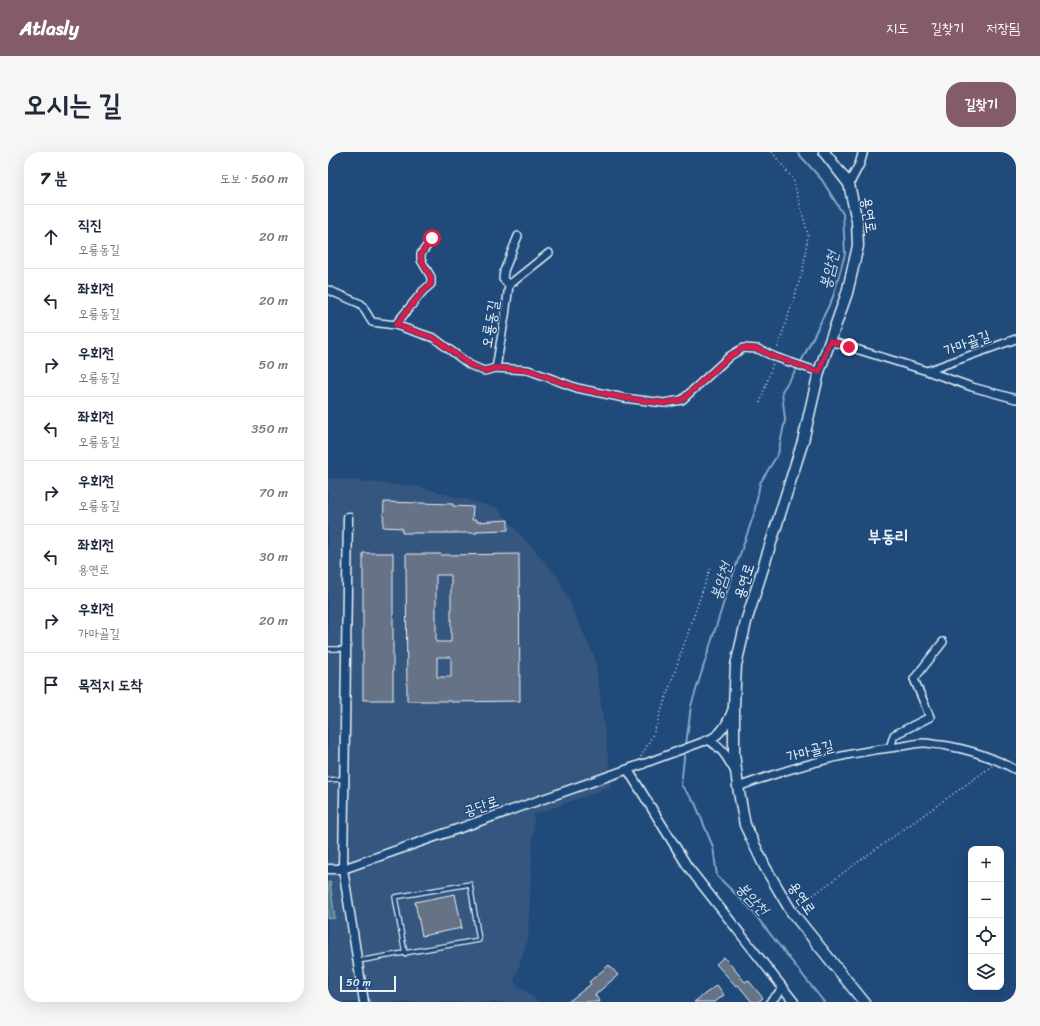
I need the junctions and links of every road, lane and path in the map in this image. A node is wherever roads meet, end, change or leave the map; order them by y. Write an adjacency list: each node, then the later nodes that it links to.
1 (772, 152): 13 (path)
2 (824, 152): 4 (main road, 용연로)
3 (863, 152): 4 (street)
4 (849, 184): 12 (main road, 용연로)
5 (518, 236): 8 (street, 오룡동길)
6 (432, 238): 10 (street)
7 (549, 253): 8 (street, 오룡동길)
8 (509, 285): 14 (street, 오룡동길)
9 (328, 290): 10 (street, 오룡동길)
10 (396, 325): 14 (street, 오룡동길)
11 (1016, 339): 15 (street, 가마골길)
12 (833, 342): 15 (street, 가마골길); 16 (main road, 용연로)
13 (775, 357): 14 (street, 오룡동길); 16 (street, 오룡동길); 18 (path)
14 (496, 368)
15 (927, 371): 17 (street, 가마골길)
16 (819, 372): 24 (main road, 용연로)
17 (1016, 398)
18 (760, 403)
19 (348, 517): 23 (street)
20 (710, 569): 29 (path)
21 (943, 642): 26 (street)
22 (328, 649): 23 (lane)
23 (347, 649): 32 (street)
24 (734, 705): 25 (street); 31 (main road, 용연로)
25 (707, 740): 28 (street); 31 (street)
26 (890, 748): 27 (street, 가마골길); 34 (street, 가마골길)
27 (1000, 761): 30 (street, 가마골길); 37 (path)
28 (643, 764): 29 (street, 공단로)
29 (631, 769): 35 (street, 공단로); 40 (street)
30 (1016, 770)
31 (737, 775): 34 (main road, 용연로)
32 (345, 779): 33 (lane); 35 (street)
33 (328, 780)
34 (738, 787): 37 (main road, 용연로)
35 (343, 869): 36 (street, 공단로); 39 (street)
36 (328, 870)
37 (791, 912): 44 (main road, 용연로)
38 (405, 954): 38 (lane); 39 (lane)
39 (358, 961): 41 (street)
40 (784, 988): 42 (street); 43 (street)
41 (364, 1002)
42 (770, 1002)
43 (794, 1002)
44 (864, 1002)

